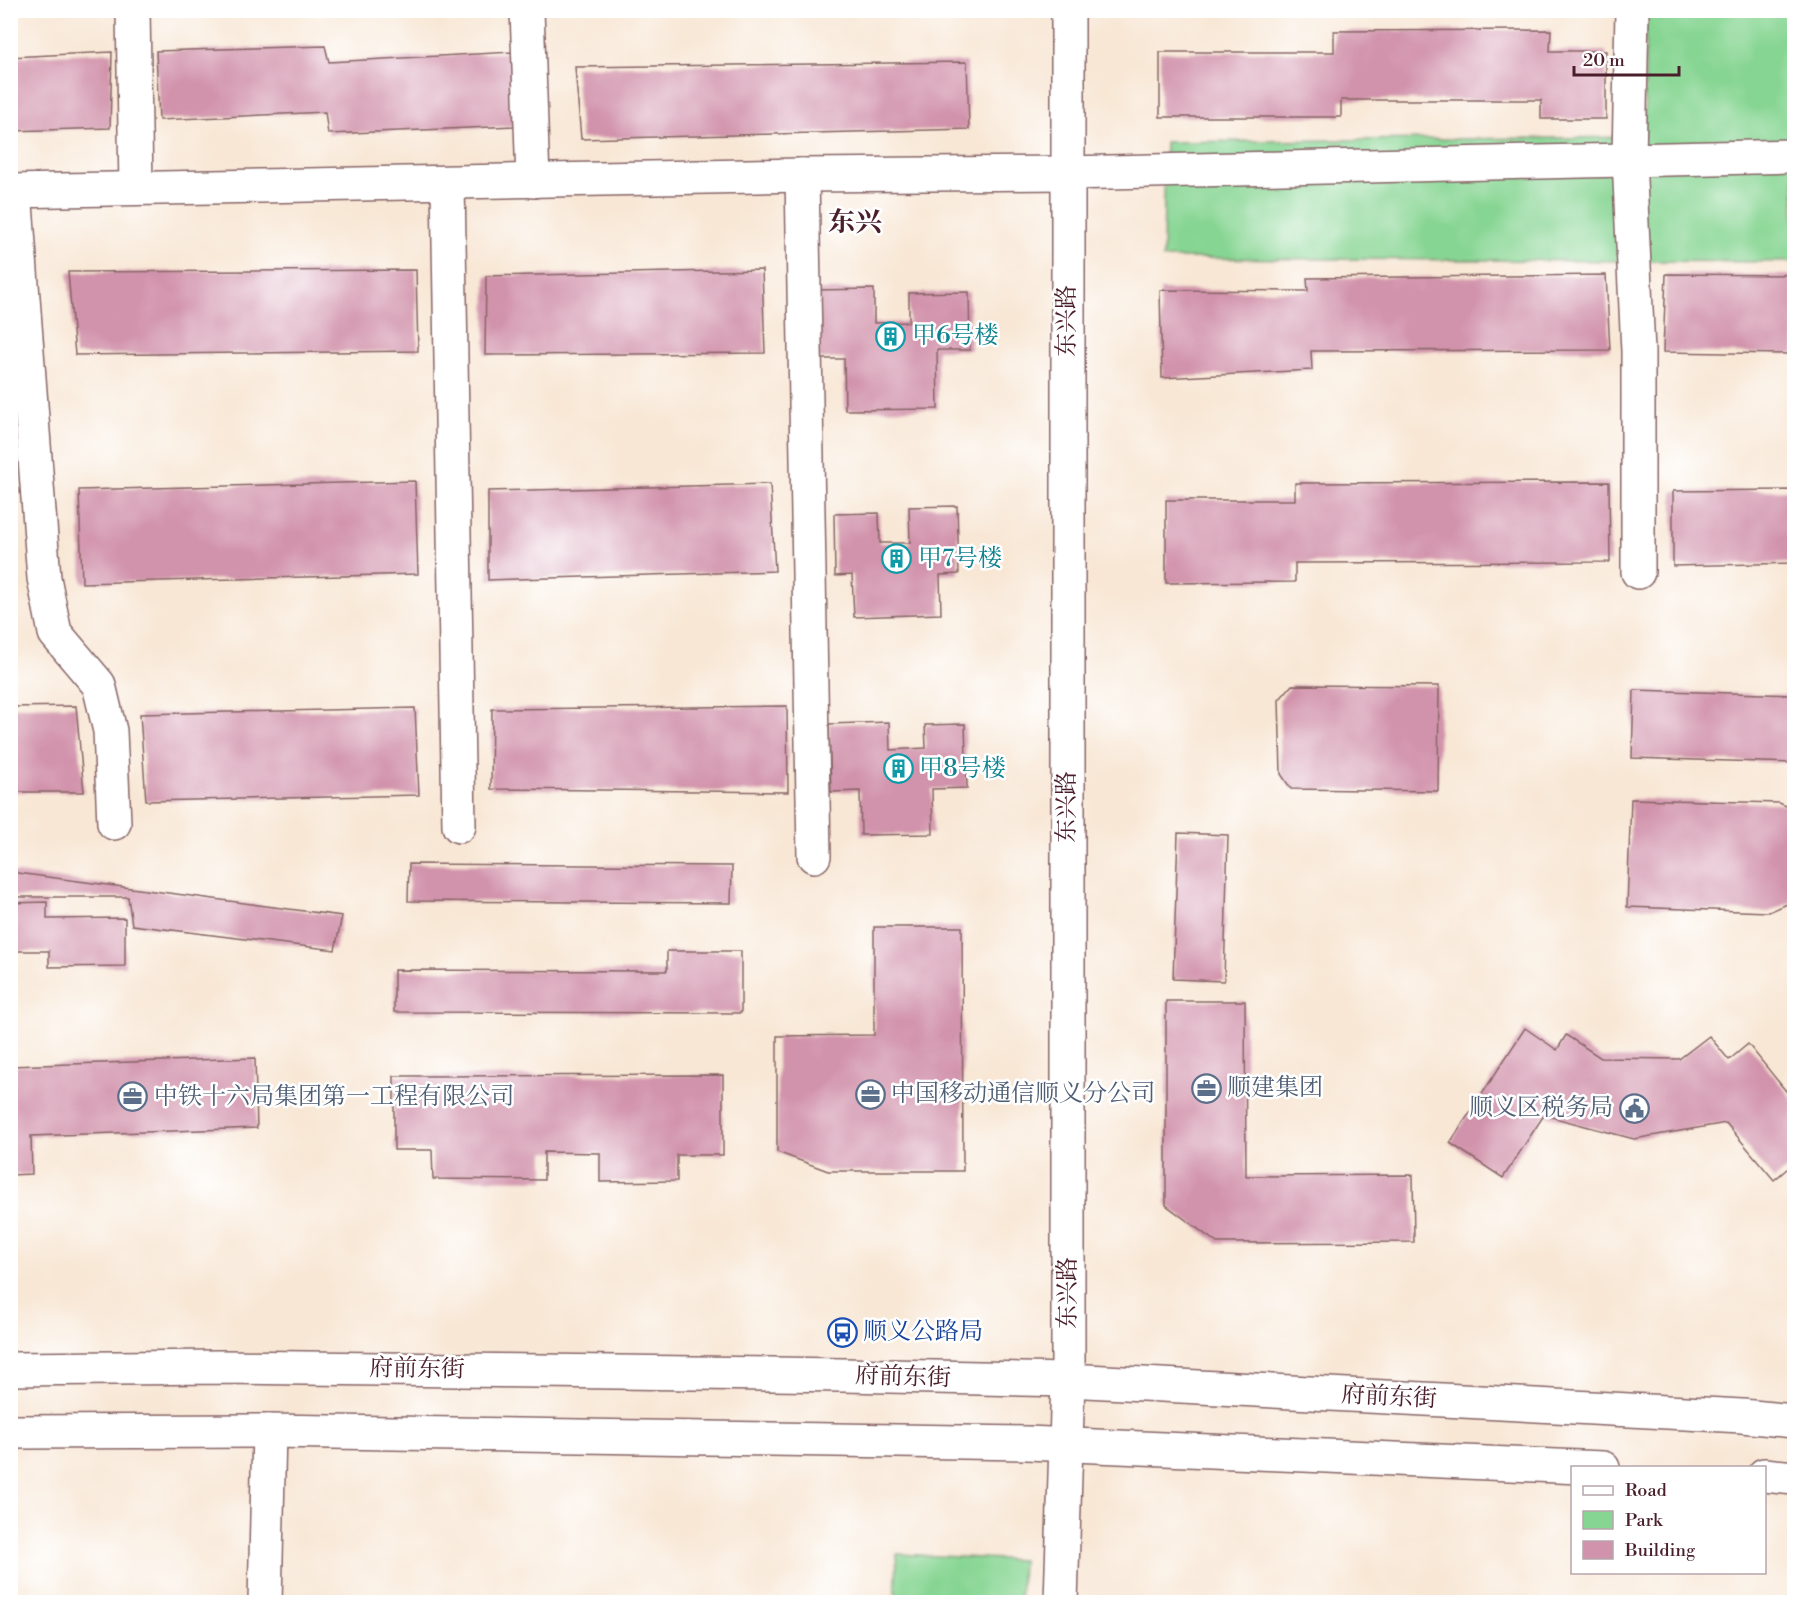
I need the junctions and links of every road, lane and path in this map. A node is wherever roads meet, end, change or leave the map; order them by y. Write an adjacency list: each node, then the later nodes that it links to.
1 (133, 10): 11 (street)
2 (527, 10): 9 (street)
3 (1068, 10): 7 (street, 东兴路)
4 (1632, 10): 6 (street)
5 (1794, 156): 6 (street)
6 (1629, 159): 7 (street); 13 (street)
7 (1067, 173): 8 (street); 18 (street, 东兴路)
8 (802, 176): 9 (street); 16 (street)
9 (533, 181): 10 (street)
10 (448, 183): 11 (street); 15 (street)
11 (136, 188): 12 (street)
12 (13, 191): 14 (street)
13 (1638, 572)
14 (114, 823)
15 (459, 826)
16 (814, 856)
17 (10, 1369): 18 (street, 府前东街)
18 (1068, 1380): 19 (street, 府前东街); 22 (street, 东兴路)
19 (1794, 1421)
20 (269, 1431): 21 (street); 22 (street); 26 (street)
21 (10, 1432)
22 (1066, 1445): 23 (street); 27 (street, 东兴路)
23 (1579, 1466)
24 (1766, 1475): 25 (street)
25 (1794, 1478)
26 (265, 1602)
27 (1061, 1602)

